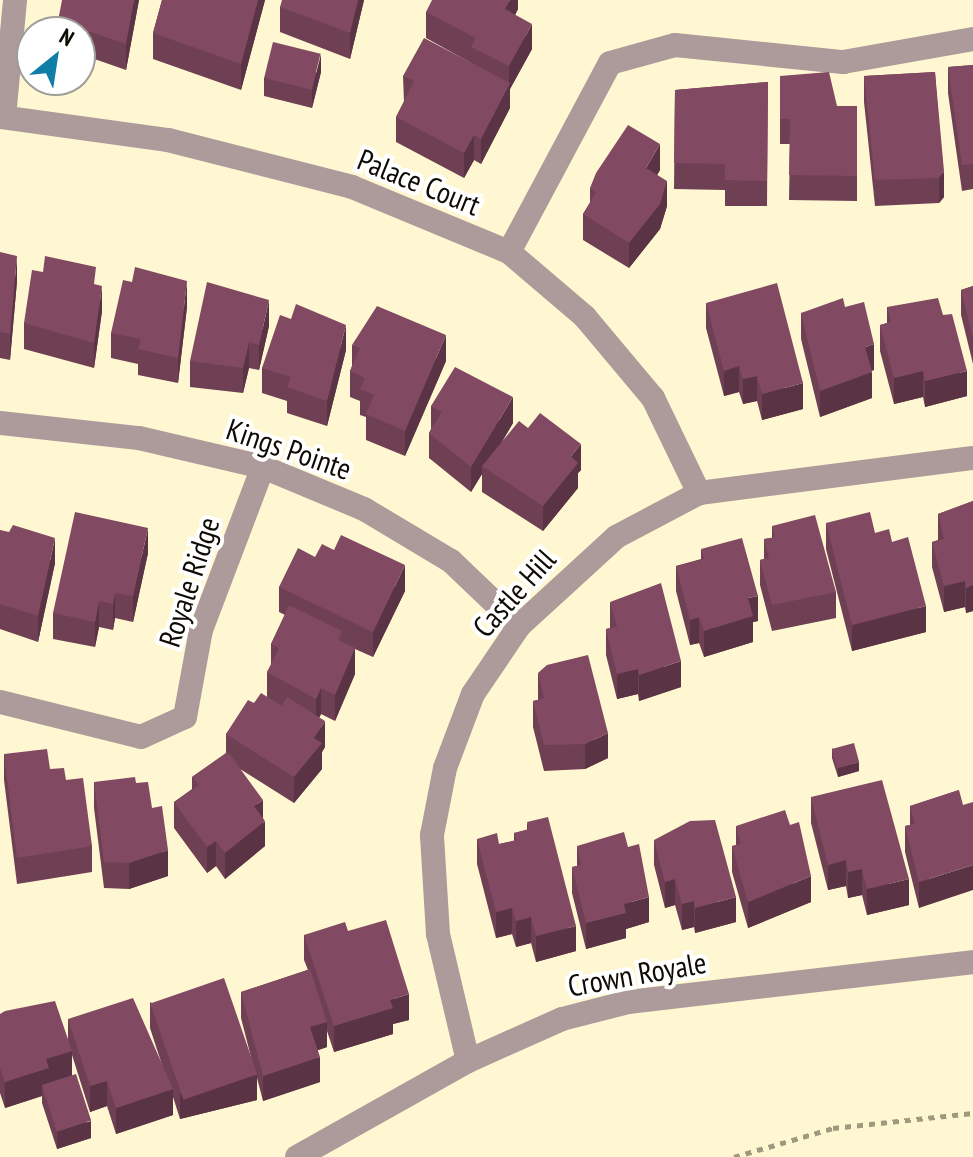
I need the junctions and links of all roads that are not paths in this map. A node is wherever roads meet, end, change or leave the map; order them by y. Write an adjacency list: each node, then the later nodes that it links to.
1 (15, 0): 3 (street)
2 (973, 39): 4 (street)
3 (2, 117): 4 (street, Palace Court)
4 (509, 252): 8 (street, Palace Court)
5 (0, 423): 7 (street, Kings Pointe)
6 (973, 458): 8 (street, Castle Hill)
7 (263, 467): 9 (street, Kings Pointe); 10 (street, Royale Ridge)
8 (699, 493): 9 (street, Castle Hill)
9 (519, 626): 12 (street, Castle Hill)
10 (0, 702)
11 (973, 962): 12 (street, Crown Royale)
12 (468, 1061): 13 (street, Crown Royale)
13 (297, 1157)

